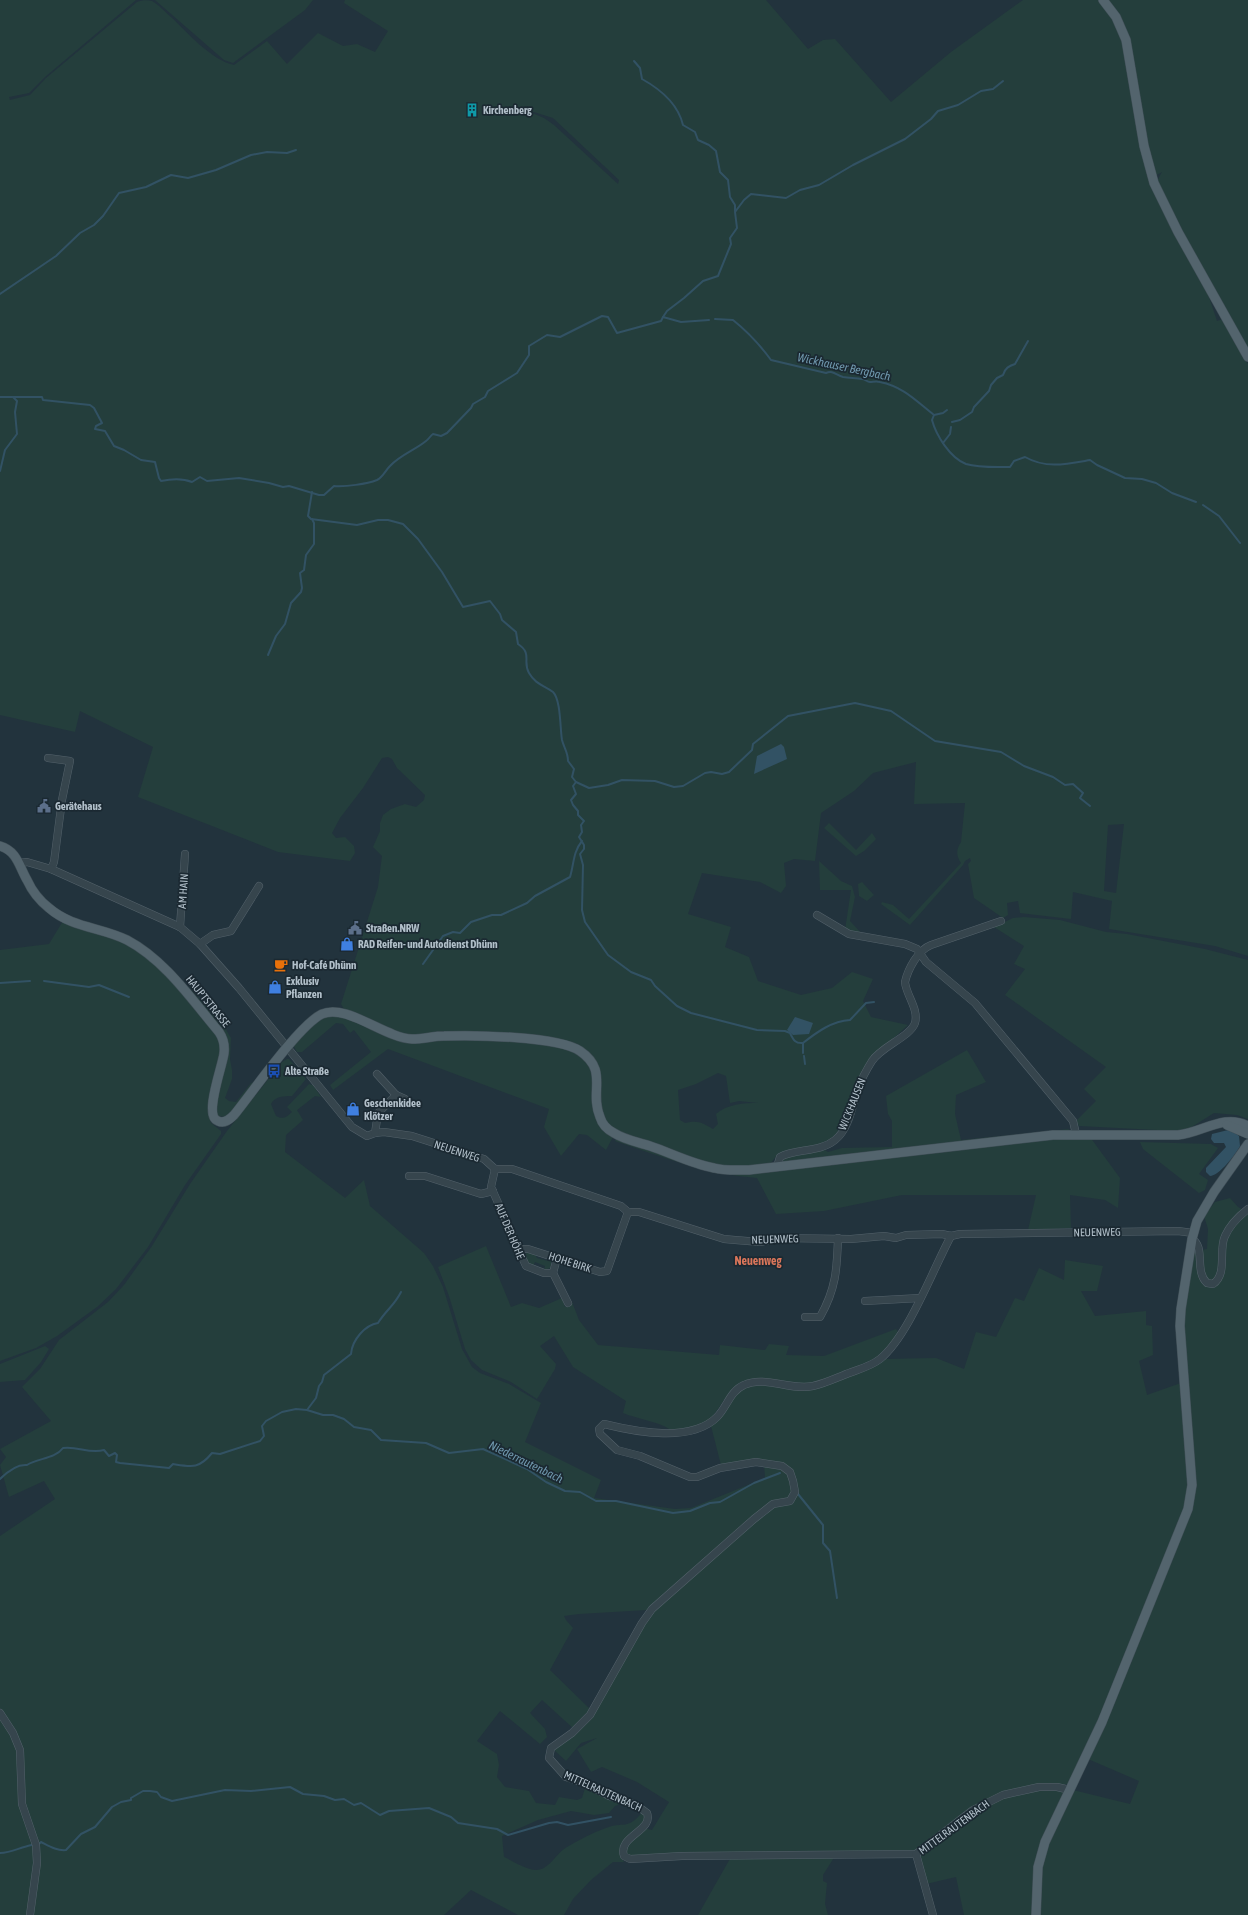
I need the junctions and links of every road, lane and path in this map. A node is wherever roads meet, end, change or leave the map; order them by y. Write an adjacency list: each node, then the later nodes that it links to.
1 (1103, 0): 2 (main road)
2 (1248, 357)
3 (48, 758): 7 (street)
4 (0, 846): 6 (main road, HAUPTSTRASSE)
5 (185, 854): 11 (street, AM HAIN)
6 (19, 863): 7 (street); 14 (main road, HAUPTSTRASSE)
7 (51, 869): 11 (street)
8 (259, 886): 12 (street)
9 (817, 915): 13 (street)
10 (1001, 921): 13 (street, WICKHAUSEN)
11 (180, 927): 12 (street)
12 (200, 944): 14 (street)
13 (920, 954): 21 (street); 25 (street, WICKHAUSEN)
14 (287, 1048): 20 (street, NEUENWEG); 25 (main road, HAUPTSTRASSE)
15 (377, 1074): 16 (street)
16 (396, 1095): 17 (street); 20 (street)
17 (404, 1099)
18 (1220, 1123): 19 (main road); 21 (main road); 22 (main road)
19 (1248, 1126)
20 (376, 1133): 26 (street, NEUENWEG)
21 (1076, 1134): 25 (main road)
22 (1248, 1134)
23 (1248, 1144): 29 (main road)
24 (1248, 1154): 29 (main road)
25 (777, 1167)
26 (495, 1169): 28 (street, AUF DER HÖHE); 31 (street, NEUENWEG)
27 (409, 1176): 28 (street, AUF DER HÖHE)
28 (493, 1191): 35 (street, AUF DER HÖHE)
29 (1207, 1206): 33 (main road)
30 (1248, 1210): 33 (street)
31 (628, 1212): 34 (street, NEUENWEG); 36 (street, HOHE BIRK)
32 (951, 1236): 33 (street, NEUENWEG); 34 (street, NEUENWEG); 38 (street)
33 (1192, 1236): 43 (main road)
34 (838, 1238): 41 (street)
35 (518, 1249): 36 (street, HOHE BIRK); 37 (street, AUF DER HÖHE)
36 (557, 1258): 37 (street)
37 (553, 1273): 40 (street)
38 (920, 1298): 39 (street); 44 (street, MITTELRAUTENBACH)
39 (865, 1301)
40 (568, 1303)
41 (804, 1317)
42 (0, 1713): 45 (street)
43 (1070, 1790): 44 (street, MITTELRAUTENBACH); 47 (main road)
44 (916, 1854): 46 (street)
45 (30, 1915)
46 (933, 1915)
47 (1036, 1915)

